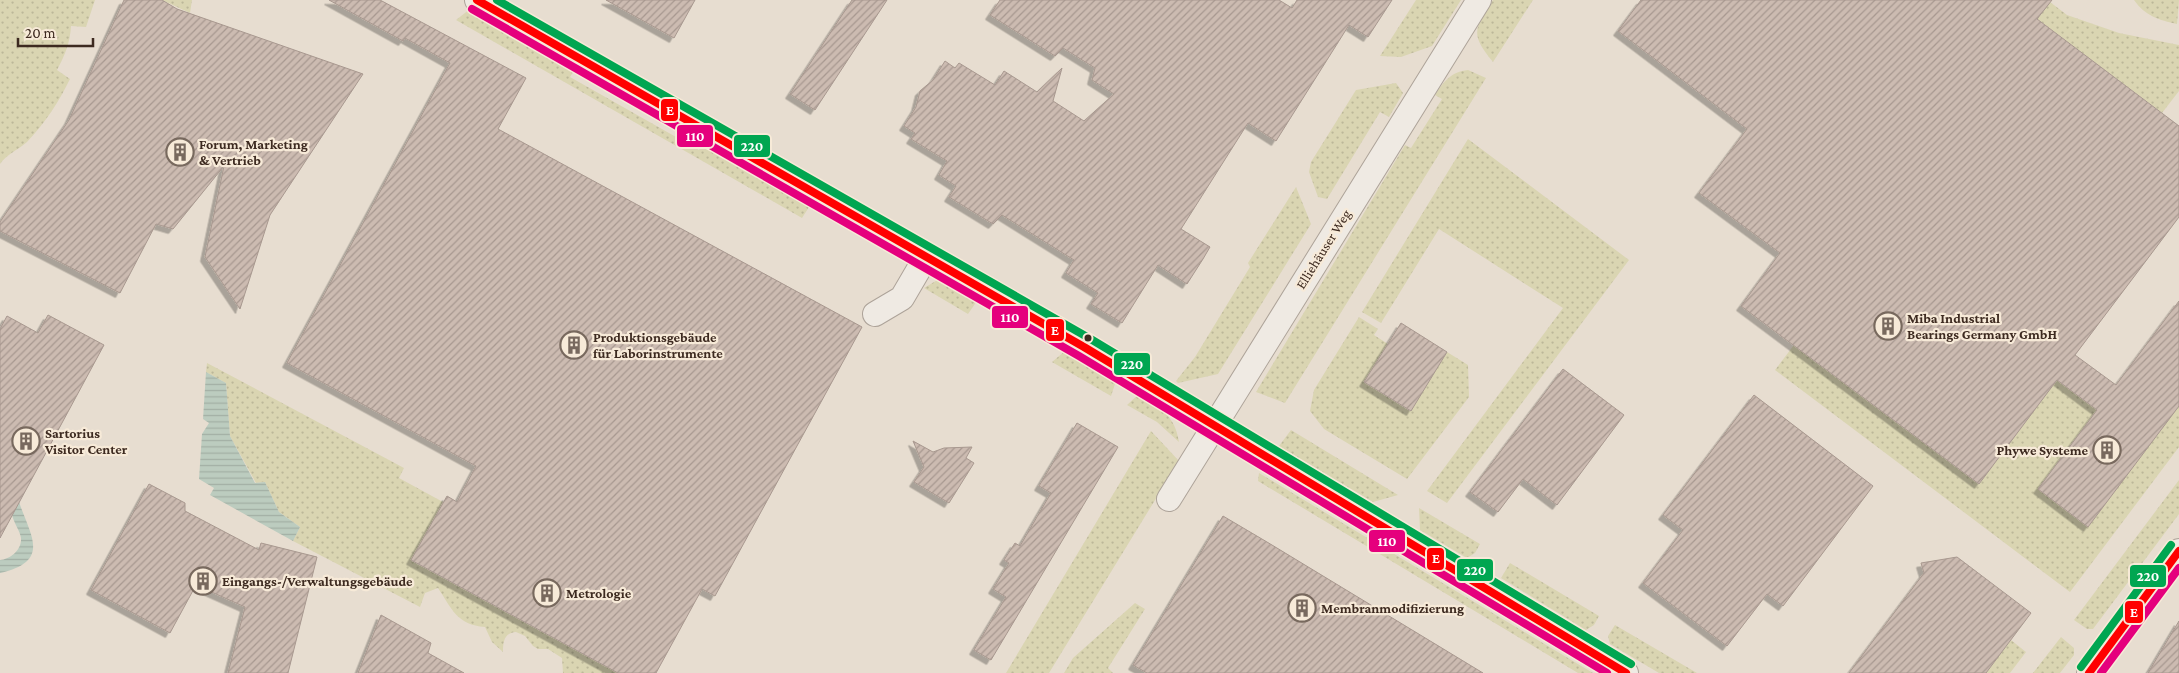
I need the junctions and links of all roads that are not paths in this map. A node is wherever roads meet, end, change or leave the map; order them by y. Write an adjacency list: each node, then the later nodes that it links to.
1 (477, 0): 3 (street)
2 (1479, 0): 5 (street, Elliehäuser Weg)
3 (926, 257): 4 (street); 5 (street)
4 (875, 314)
5 (1214, 426): 6 (street, Elliehäuser Weg); 8 (street)
6 (1169, 499)
7 (2179, 551): 9 (street)
8 (1626, 673)
9 (2090, 673)

